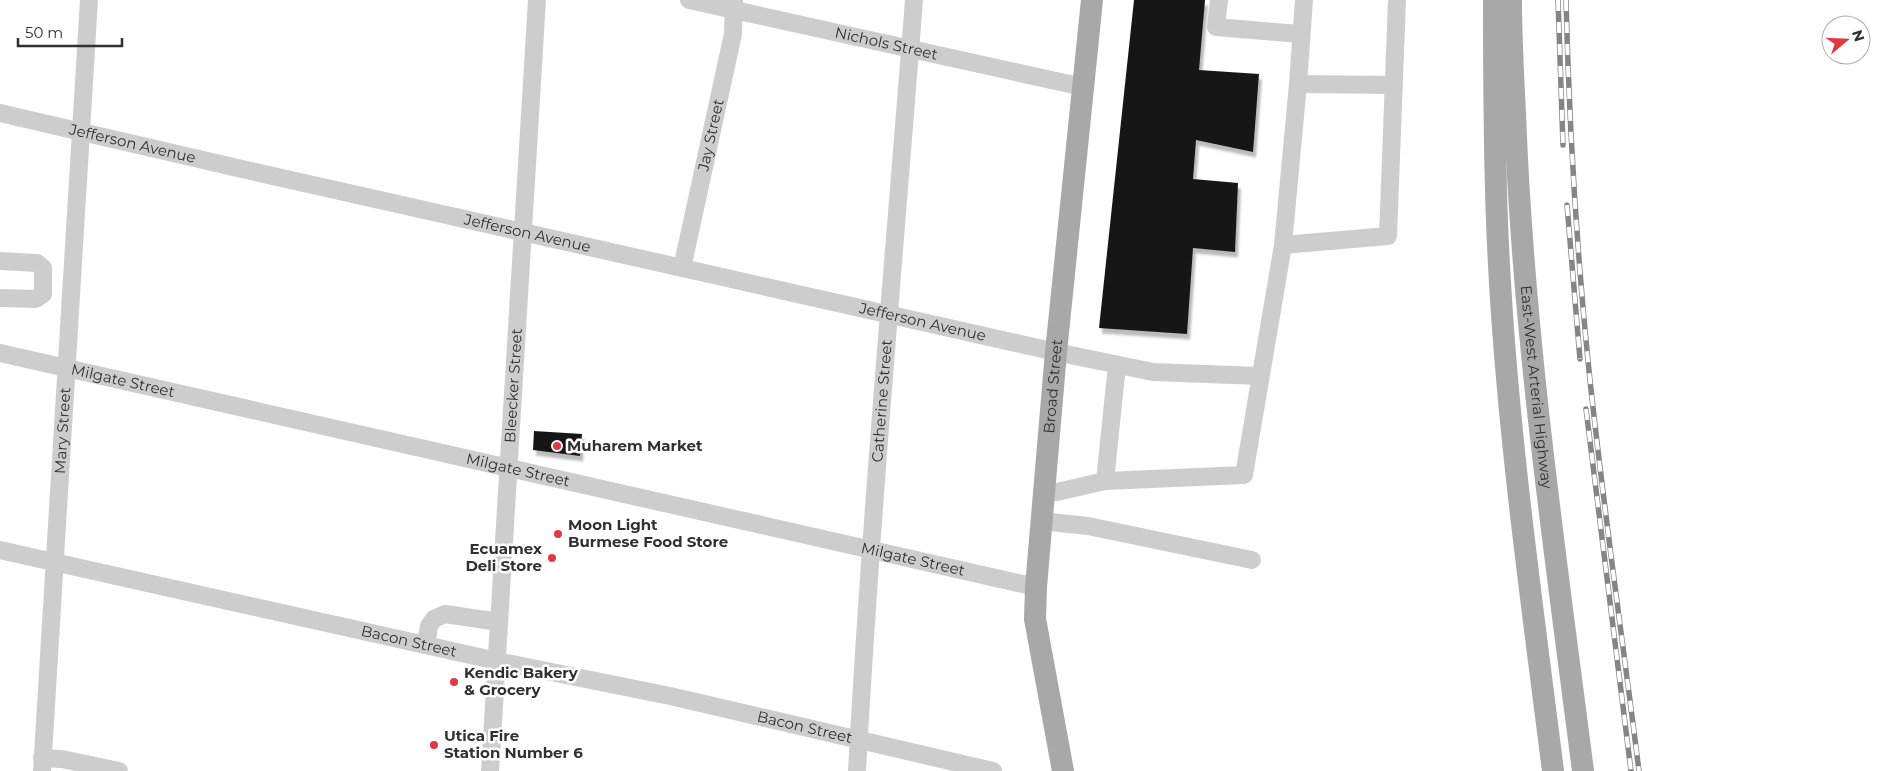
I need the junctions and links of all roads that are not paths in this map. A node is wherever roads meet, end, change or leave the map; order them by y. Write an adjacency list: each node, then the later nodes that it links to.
1 (89, 0): 18 (street, Mary Street)
2 (537, 0): 19 (street, Bleecker Street)
3 (689, 0): 11 (street, Nichols Street)
4 (914, 0): 13 (street, Catherine Street)
5 (1092, 0): 16 (main road, Broad Street)
6 (1219, 0): 12 (street)
7 (1304, 0): 12 (street)
8 (1397, 0): 15 (street)
9 (1494, 0): 49 (main road, East-West Arterial Highway)
10 (1512, 0): 50 (main road, East-West Arterial Highway)
11 (734, 5): 13 (street, Nichols Street); 22 (street, Jay Street)
12 (1300, 34): 14 (street)
13 (910, 48): 16 (street, Nichols Street); 24 (street, Catherine Street)
14 (1298, 84): 15 (street); 20 (street)
15 (1392, 85): 20 (street)
16 (1083, 87): 25 (main road, Broad Street)
17 (0, 113): 18 (street, Jefferson Avenue)
18 (81, 132): 19 (street, Jefferson Avenue); 28 (street, Mary Street)
19 (524, 232): 22 (street, Jefferson Avenue); 30 (street, Bleecker Street)
20 (1282, 245): 29 (street)
21 (0, 261): 23 (street)
22 (682, 268): 24 (street, Jefferson Avenue)
23 (0, 298)
24 (888, 314): 25 (street, Jefferson Avenue); 35 (street, Catherine Street)
25 (1056, 352): 27 (street, Jefferson Avenue); 32 (main road, Broad Street)
26 (0, 353): 28 (street, Milgate Street)
27 (1117, 365): 29 (street, Jefferson Avenue); 31 (street)
28 (66, 368): 30 (street, Milgate Street); 37 (street, Mary Street)
29 (1260, 376): 31 (street)
30 (508, 469): 35 (street, Milgate Street); 39 (street, Bleecker Street)
31 (1105, 481): 32 (street)
32 (1043, 492): 33 (main road, Broad Street)
33 (1041, 521): 36 (street); 38 (main road, Broad Street)
34 (0, 550): 37 (street, Bacon Street)
35 (870, 551): 38 (street, Milgate Street); 42 (street, Catherine Street)
36 (1252, 560)
37 (55, 563): 40 (street, Bacon Street); 43 (street, Mary Street)
38 (1036, 587): 48 (main road, Broad Street)
39 (499, 622): 40 (street); 41 (street, Bleecker Street)
40 (426, 645): 41 (street, Bacon Street)
41 (497, 661): 42 (street, Bacon Street); 45 (street, Bleecker Street)
42 (858, 740): 46 (street, Catherine Street); 47 (street, Bacon Street)
43 (42, 764): 44 (street)
44 (119, 771)
45 (490, 771)
46 (857, 771)
47 (993, 771)
48 (1063, 771)
49 (1553, 771)
50 (1583, 771)

